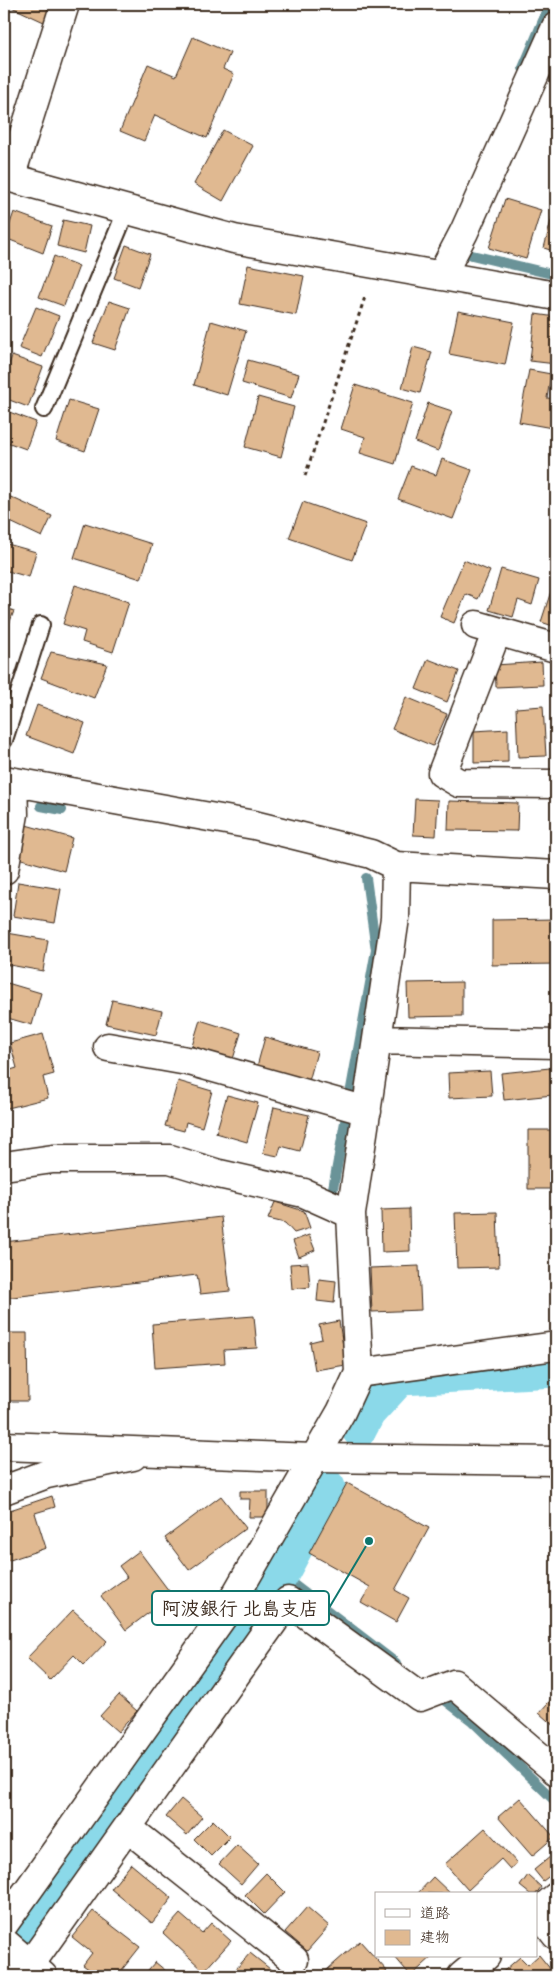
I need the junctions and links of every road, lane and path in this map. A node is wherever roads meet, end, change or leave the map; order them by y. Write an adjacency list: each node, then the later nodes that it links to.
1 (65, 4): 3 (street)
2 (556, 27): 6 (street)
3 (7, 177): 4 (street)
4 (127, 209): 5 (street); 8 (lane)
5 (376, 265): 6 (street); 9 (path)
6 (441, 276): 7 (street)
7 (556, 296)
8 (44, 409)
9 (305, 476)
10 (41, 625): 12 (lane)
11 (556, 648): 14 (street)
12 (4, 740)
13 (8, 781): 15 (street); 16 (street)
14 (556, 784)
15 (396, 866): 17 (street); 18 (street)
16 (4, 870)
17 (556, 875)
18 (377, 1040): 19 (street); 21 (street)
19 (556, 1044)
20 (108, 1047): 21 (street)
21 (367, 1111): 23 (street)
22 (4, 1166): 23 (street)
23 (351, 1214): 25 (street)
24 (556, 1346): 25 (street)
25 (359, 1373): 28 (street)
26 (4, 1446): 27 (street)
27 (153, 1452): 28 (street); 30 (street)
28 (314, 1458): 29 (street); 34 (street)
29 (556, 1461)
30 (4, 1490)
31 (556, 1771): 32 (street)
32 (128, 1828): 38 (street); 39 (street)
33 (544, 1908): 35 (street)
34 (4, 1924)
35 (556, 1935)
36 (4, 1942): 39 (street)
37 (484, 1958): 40 (street)
38 (294, 1960)
39 (32, 1972)
40 (462, 1976)

